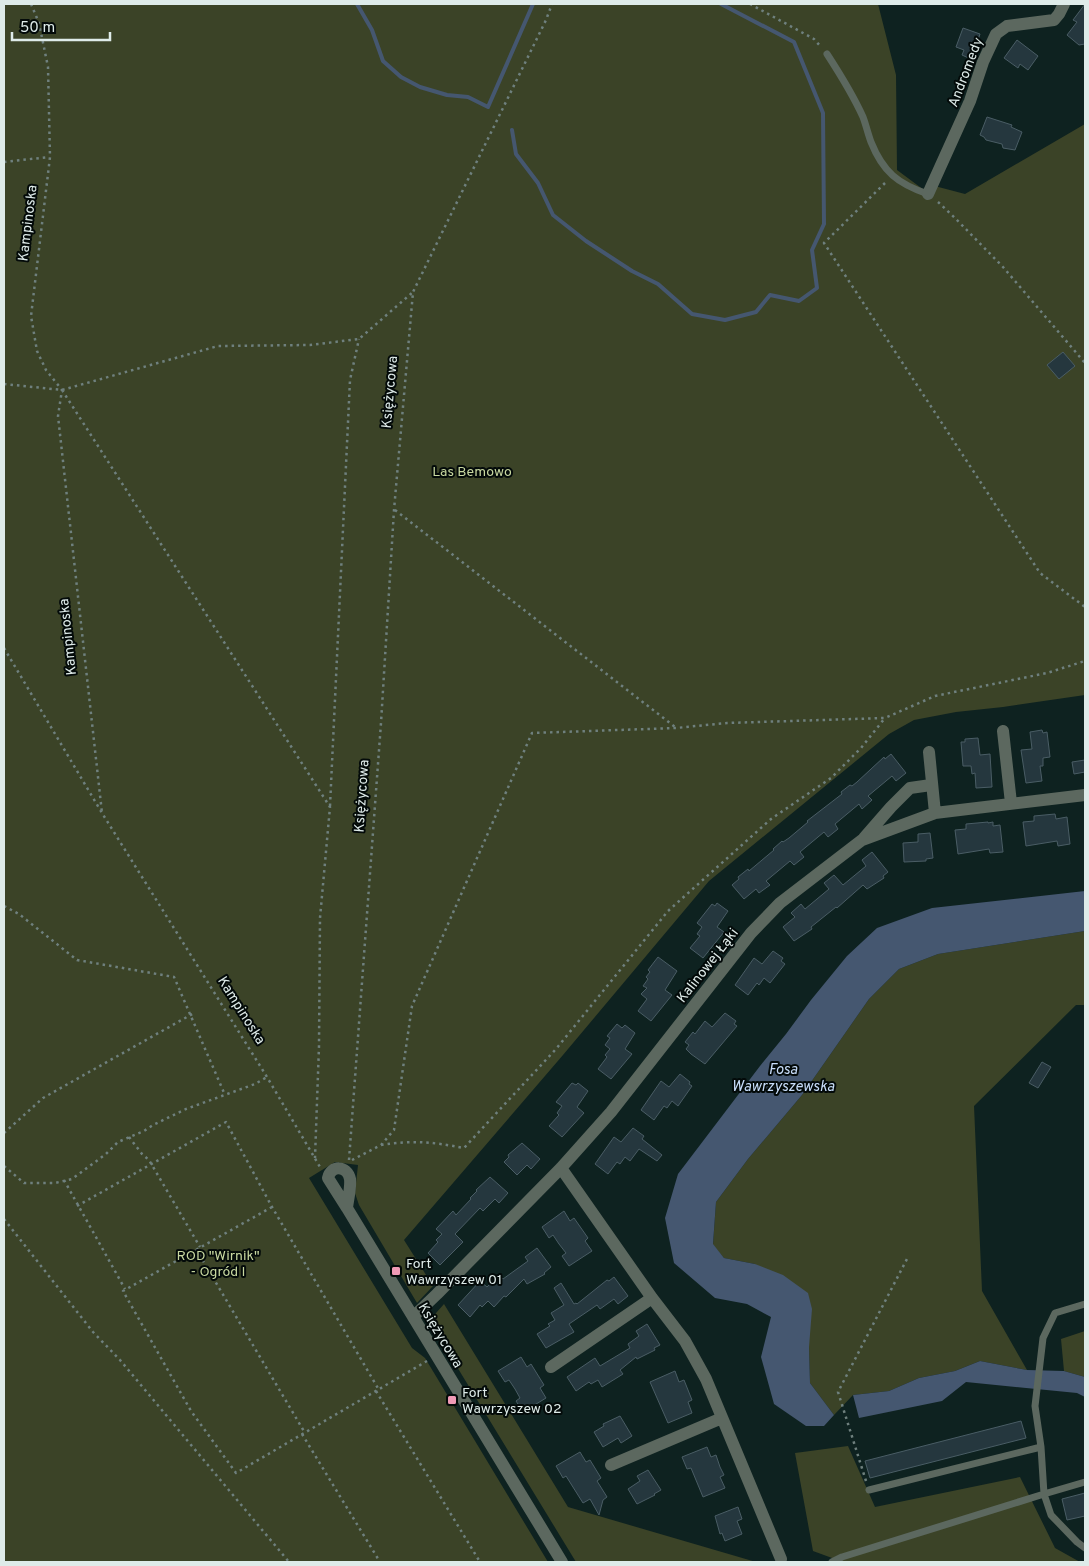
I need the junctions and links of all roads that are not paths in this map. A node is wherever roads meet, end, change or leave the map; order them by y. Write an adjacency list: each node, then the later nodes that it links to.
1 (1064, 4): 3 (street, Andromedy)
2 (826, 54): 3 (lane)
3 (928, 194)
4 (1003, 731): 8 (street)
5 (929, 752): 6 (street)
6 (932, 786): 9 (street); 10 (street)
7 (1085, 794): 8 (street, Kalinowej Łąki)
8 (1011, 803): 9 (street, Kalinowej Łąki)
9 (935, 812): 10 (street, Kalinowej Łąki)
10 (862, 840): 11 (street, Kalinowej Łąki)
11 (561, 1168): 13 (street); 15 (street, Kalinowej Łąki)
12 (347, 1208): 12 (street); 15 (street, Księżycowa)
13 (652, 1298): 16 (street); 17 (street)
14 (1085, 1304): 18 (lane)
15 (413, 1317): 25 (street, Księżycowa)
16 (551, 1367)
17 (722, 1418): 19 (street); 24 (street)
18 (1041, 1447): 21 (lane); 22 (lane)
19 (611, 1465)
20 (1085, 1482): 22 (lane)
21 (869, 1490)
22 (1044, 1494): 23 (lane); 26 (lane)
23 (1085, 1548)
24 (782, 1560)
25 (562, 1562)
26 (832, 1562)

